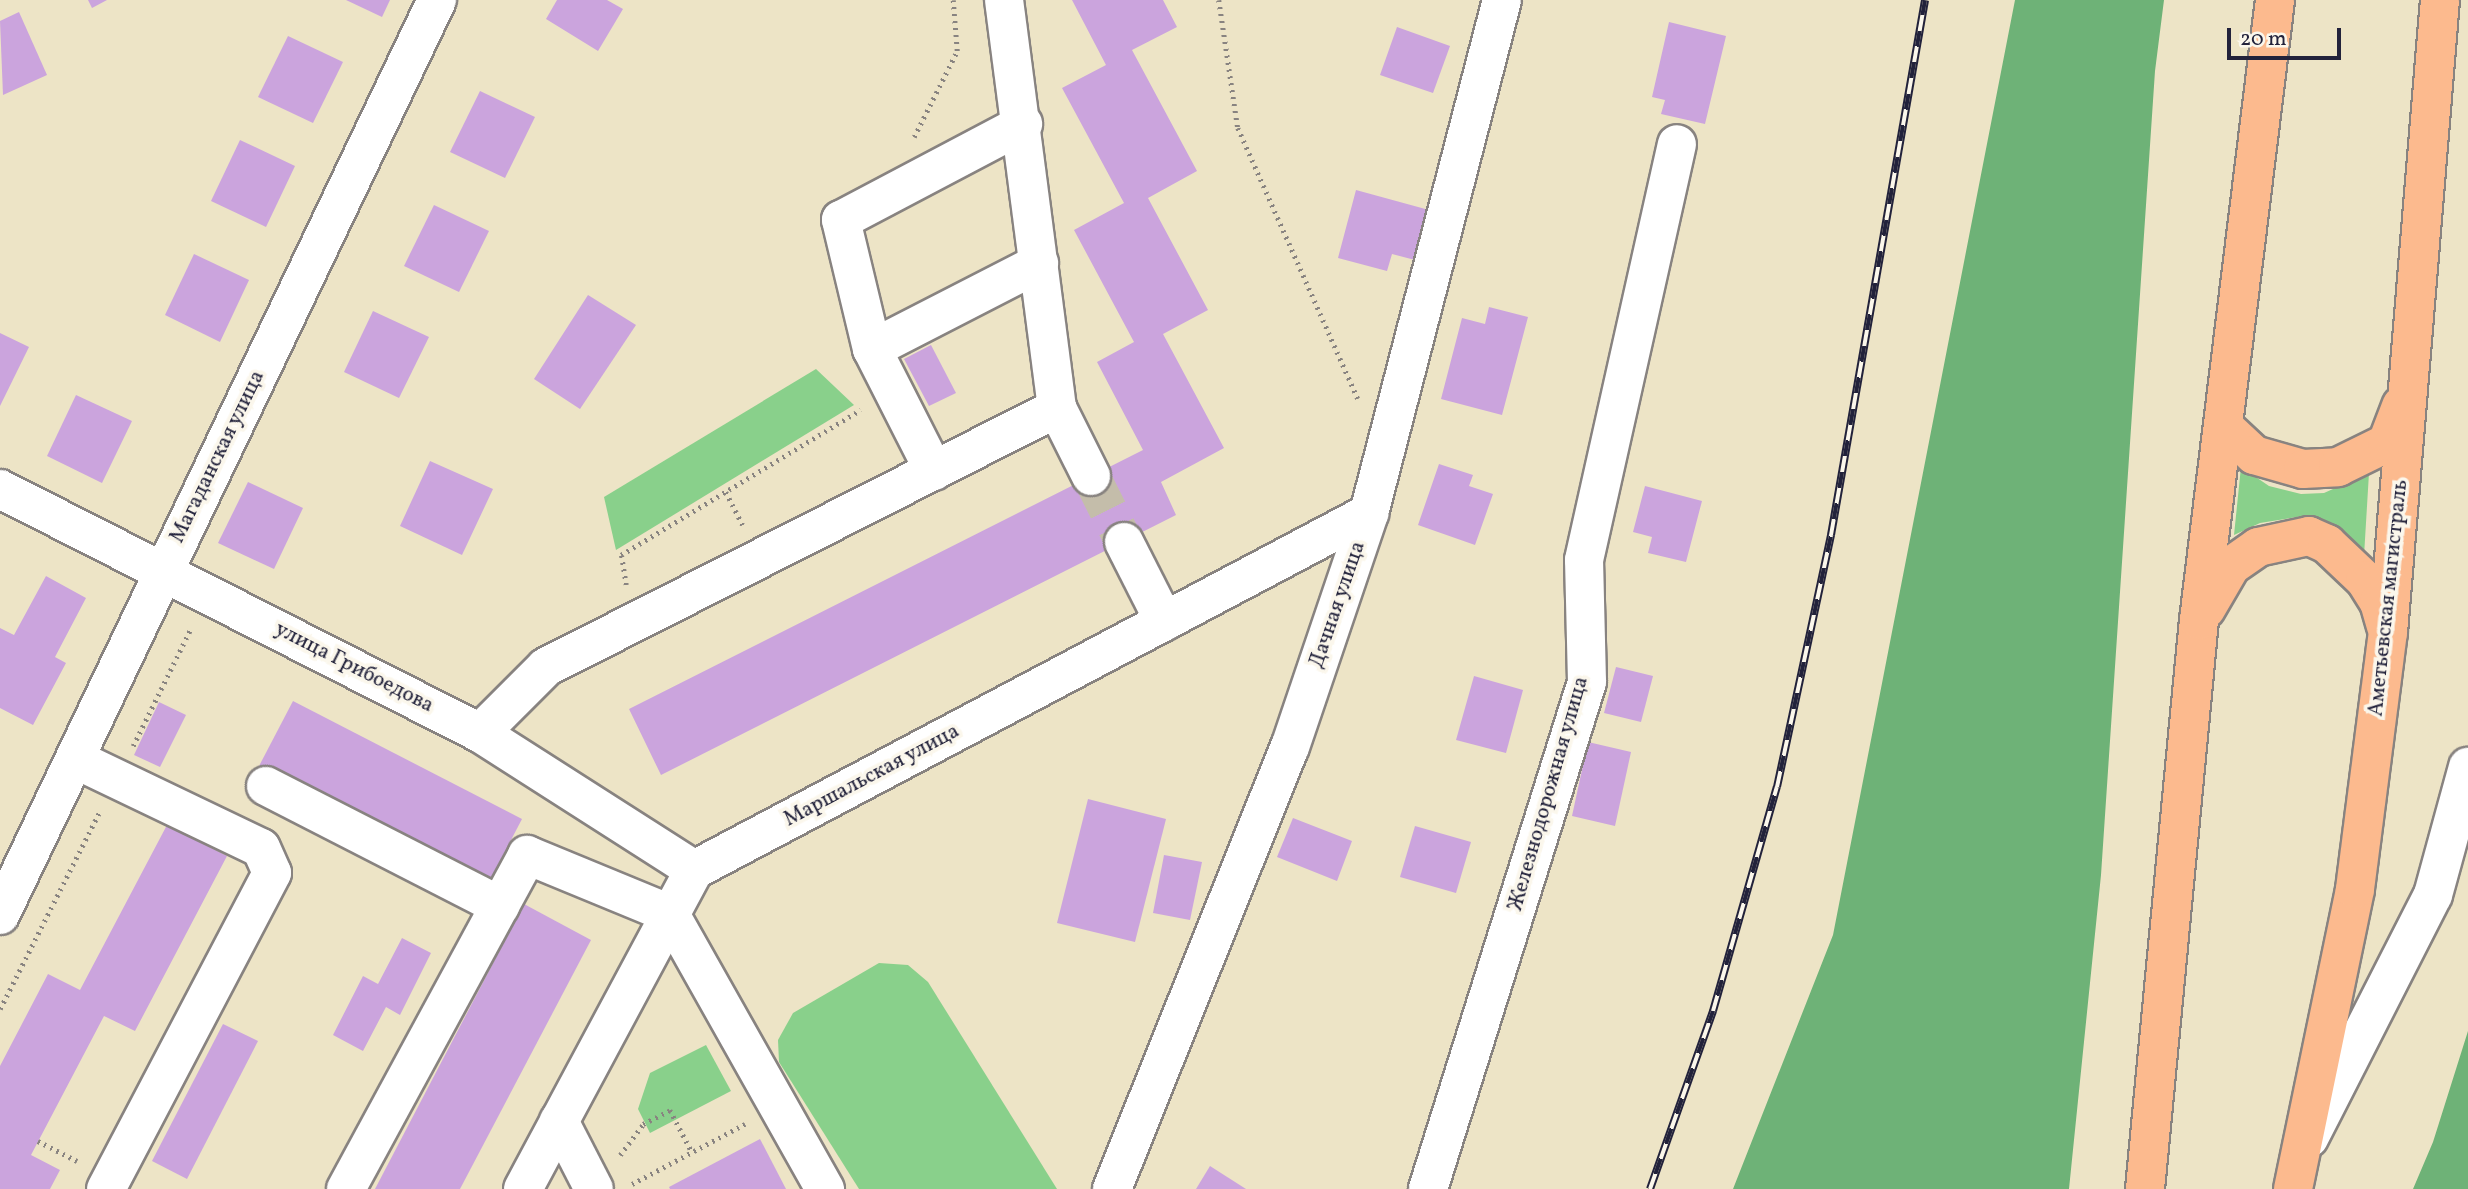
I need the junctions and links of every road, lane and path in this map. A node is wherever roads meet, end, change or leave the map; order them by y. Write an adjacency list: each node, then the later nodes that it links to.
1 (437, 0): 23 (street, Магаданская улица)
2 (953, 0): 10 (path)
3 (1004, 0): 8 (street)
4 (1219, 0): 17 (path)
5 (1502, 0): 17 (street, Дачная улица)
6 (2275, 0): 16 (main road)
7 (2440, 0): 13 (main road, Аметьевская магистраль)
8 (1023, 124): 10 (street); 11 (street)
9 (1677, 144): 48 (street, Железнодорожная улица)
10 (884, 197): 12 (street)
11 (1039, 262): 12 (street); 15 (street)
12 (872, 349): 14 (street)
13 (2412, 375): 16 (main road); 27 (main road, Аметьевская магистраль)
14 (893, 390): 18 (street); 26 (path)
15 (1057, 408): 18 (street); 19 (street)
16 (2224, 427): 24 (main road)
17 (1384, 457): 21 (street, Дачная улица)
18 (934, 471): 26 (street)
19 (1091, 476)
20 (0, 489): 23 (street, улица Грибоедова)
21 (1370, 513): 25 (street, Маршальская улица); 47 (street, Дачная улица)
22 (1124, 542): 25 (street)
23 (164, 569): 28 (street, улица Грибоедова); 29 (street, Магаданская улица)
24 (2199, 620): 27 (main road); 49 (main road)
25 (1164, 621): 32 (street, Маршальская улица)
26 (633, 623): 28 (street)
27 (2388, 632): 40 (main road, Аметьевская магистраль)
28 (480, 733): 32 (street, улица Грибоедова)
29 (75, 759): 35 (street, Магаданская улица); 41 (street)
30 (2468, 767): 40 (street)
31 (266, 786): 33 (street)
32 (694, 870): 34 (street)
33 (499, 906): 34 (street); 42 (street)
34 (670, 914): 36 (street); 37 (street)
35 (0, 915)
36 (779, 1107): 39 (path); 46 (street)
37 (559, 1121): 43 (street); 44 (street)
38 (643, 1124): 39 (path)
39 (692, 1152): 45 (path)
40 (2302, 1152): 50 (main road, Аметьевская магистраль)
41 (116, 1186)
42 (346, 1189)
43 (523, 1189)
44 (594, 1189)
45 (622, 1189)
46 (825, 1189)
47 (1112, 1189)
48 (1428, 1189)
49 (2145, 1189)
50 (2293, 1189)

